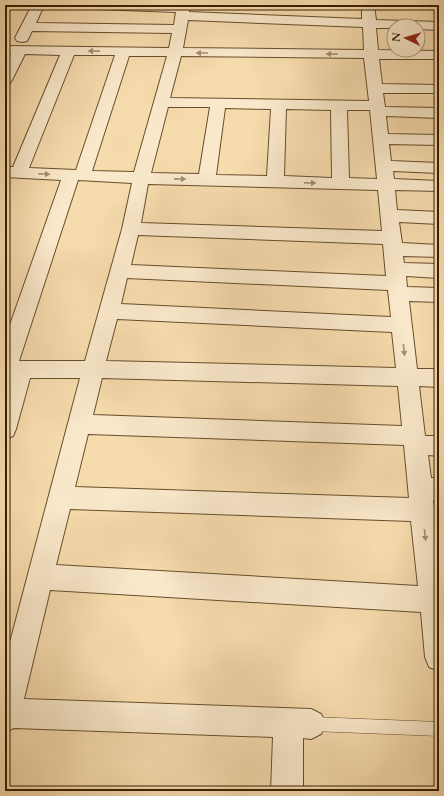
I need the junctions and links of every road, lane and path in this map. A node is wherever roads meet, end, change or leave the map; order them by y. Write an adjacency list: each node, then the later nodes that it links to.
1 (38, 5): 6 (street)
2 (97, 5): 3 (street)
3 (182, 15): 4 (street); 6 (street); 10 (street)
4 (368, 15): 5 (street); 11 (street)
5 (439, 26)
6 (28, 27): 7 (street)
7 (14, 50): 8 (street); 13 (street)
8 (68, 50): 9 (street, one-way to 8); 26 (street)
9 (122, 52): 10 (street); 24 (street)
10 (175, 52): 11 (street, one-way to 10); 15 (street)
11 (372, 54): 12 (street); 16 (street)
12 (439, 55)
13 (5, 80)
14 (439, 89): 16 (street)
15 (161, 102): 17 (street); 27 (street)
16 (377, 102): 19 (street); 20 (street); 21 (street)
17 (218, 103): 18 (street); 28 (street)
18 (279, 104): 19 (street); 29 (street)
19 (339, 106): 30 (street)
20 (439, 113)
21 (382, 139): 22 (street); 25 (street)
22 (439, 140)
23 (439, 168): 25 (street)
24 (76, 175): 26 (street, one-way to 24); 27 (street); 44 (street)
25 (385, 175): 30 (street); 31 (street); 32 (street)
26 (10, 176)
27 (141, 178): 28 (street, one-way to 28); 34 (street)
28 (207, 180): 29 (street)
29 (275, 182): 30 (street, one-way to 30)
30 (341, 183)
31 (439, 186)
32 (390, 216): 33 (street); 35 (street)
33 (439, 218)
34 (131, 229): 35 (street); 37 (street)
35 (393, 243): 36 (street); 39 (street)
36 (439, 251)
37 (120, 270): 39 (street); 41 (street)
38 (439, 272): 39 (street)
39 (397, 282): 40 (street); 42 (street)
40 (439, 295)
41 (108, 312): 42 (street); 43 (street)
42 (401, 325): 45 (street, one-way to 45)
43 (92, 369): 44 (street); 45 (street); 47 (street)
44 (10, 370): 48 (street)
45 (407, 378): 46 (street); 49 (street)
46 (439, 378)
47 (79, 424): 49 (street); 52 (street)
48 (5, 428)
49 (414, 440): 50 (street); 51 (street)
50 (439, 446)
51 (427, 496): 52 (street); 53 (street, one-way to 53)
52 (60, 498): 54 (street)
53 (434, 568): 55 (street)
54 (40, 577): 55 (street); 57 (street)
55 (433, 600): 56 (street)
56 (439, 657)
57 (5, 714): 58 (street)
58 (300, 724): 59 (lane); 60 (street)
59 (439, 729)
60 (287, 791)

